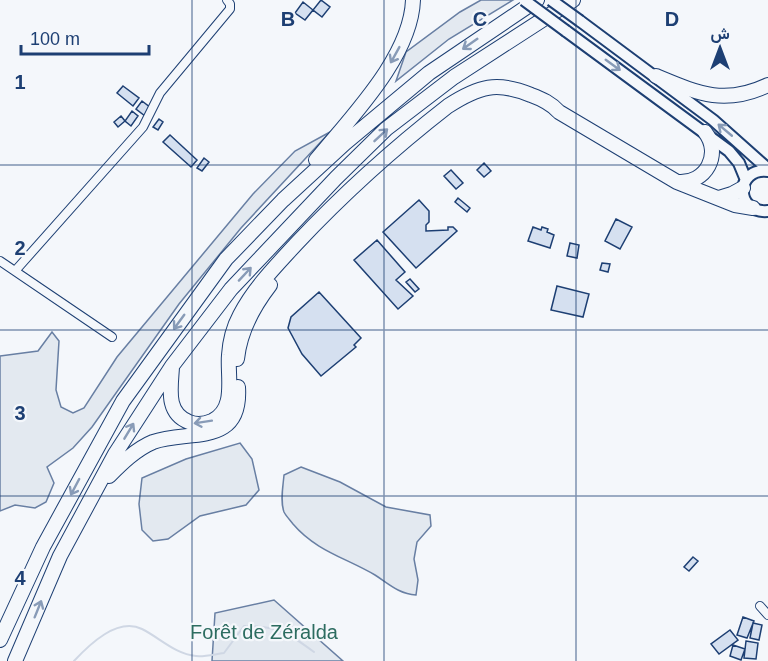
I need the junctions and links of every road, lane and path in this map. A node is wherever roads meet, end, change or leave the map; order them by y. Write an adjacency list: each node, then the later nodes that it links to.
1 (227, 0): 19 (street)
2 (412, 0): 16 (highway, one-way to 16)
3 (524, 0): 11 (main road, one-way to 11, bridge)
4 (537, 0): 16 (highway, one-way to 16)
5 (551, 0): 8 (main road, bridge)
6 (582, 0): 7 (highway)
7 (570, 2): 21 (highway, one-way to 7)
8 (656, 76): 9 (highway); 12 (main road, one-way to 8)
9 (768, 85)
10 (559, 112): 13 (highway); 21 (highway, one-way to 21); 22 (highway)
11 (705, 132): 13 (highway); 14 (main road)
12 (768, 170): 14 (main road)
13 (677, 182): 15 (highway)
14 (745, 184): 15 (highway); 17 (main road)
15 (719, 198): 17 (highway)
16 (284, 200): 25 (highway, one-way to 25)
17 (762, 212)
18 (0, 261): 19 (street)
19 (15, 271): 20 (street)
20 (112, 338)
21 (172, 366): 22 (highway, one-way to 21)
22 (98, 486): 26 (highway, one-way to 22)
23 (760, 606): 24 (street)
24 (768, 615)
25 (0, 640)
26 (15, 661)

